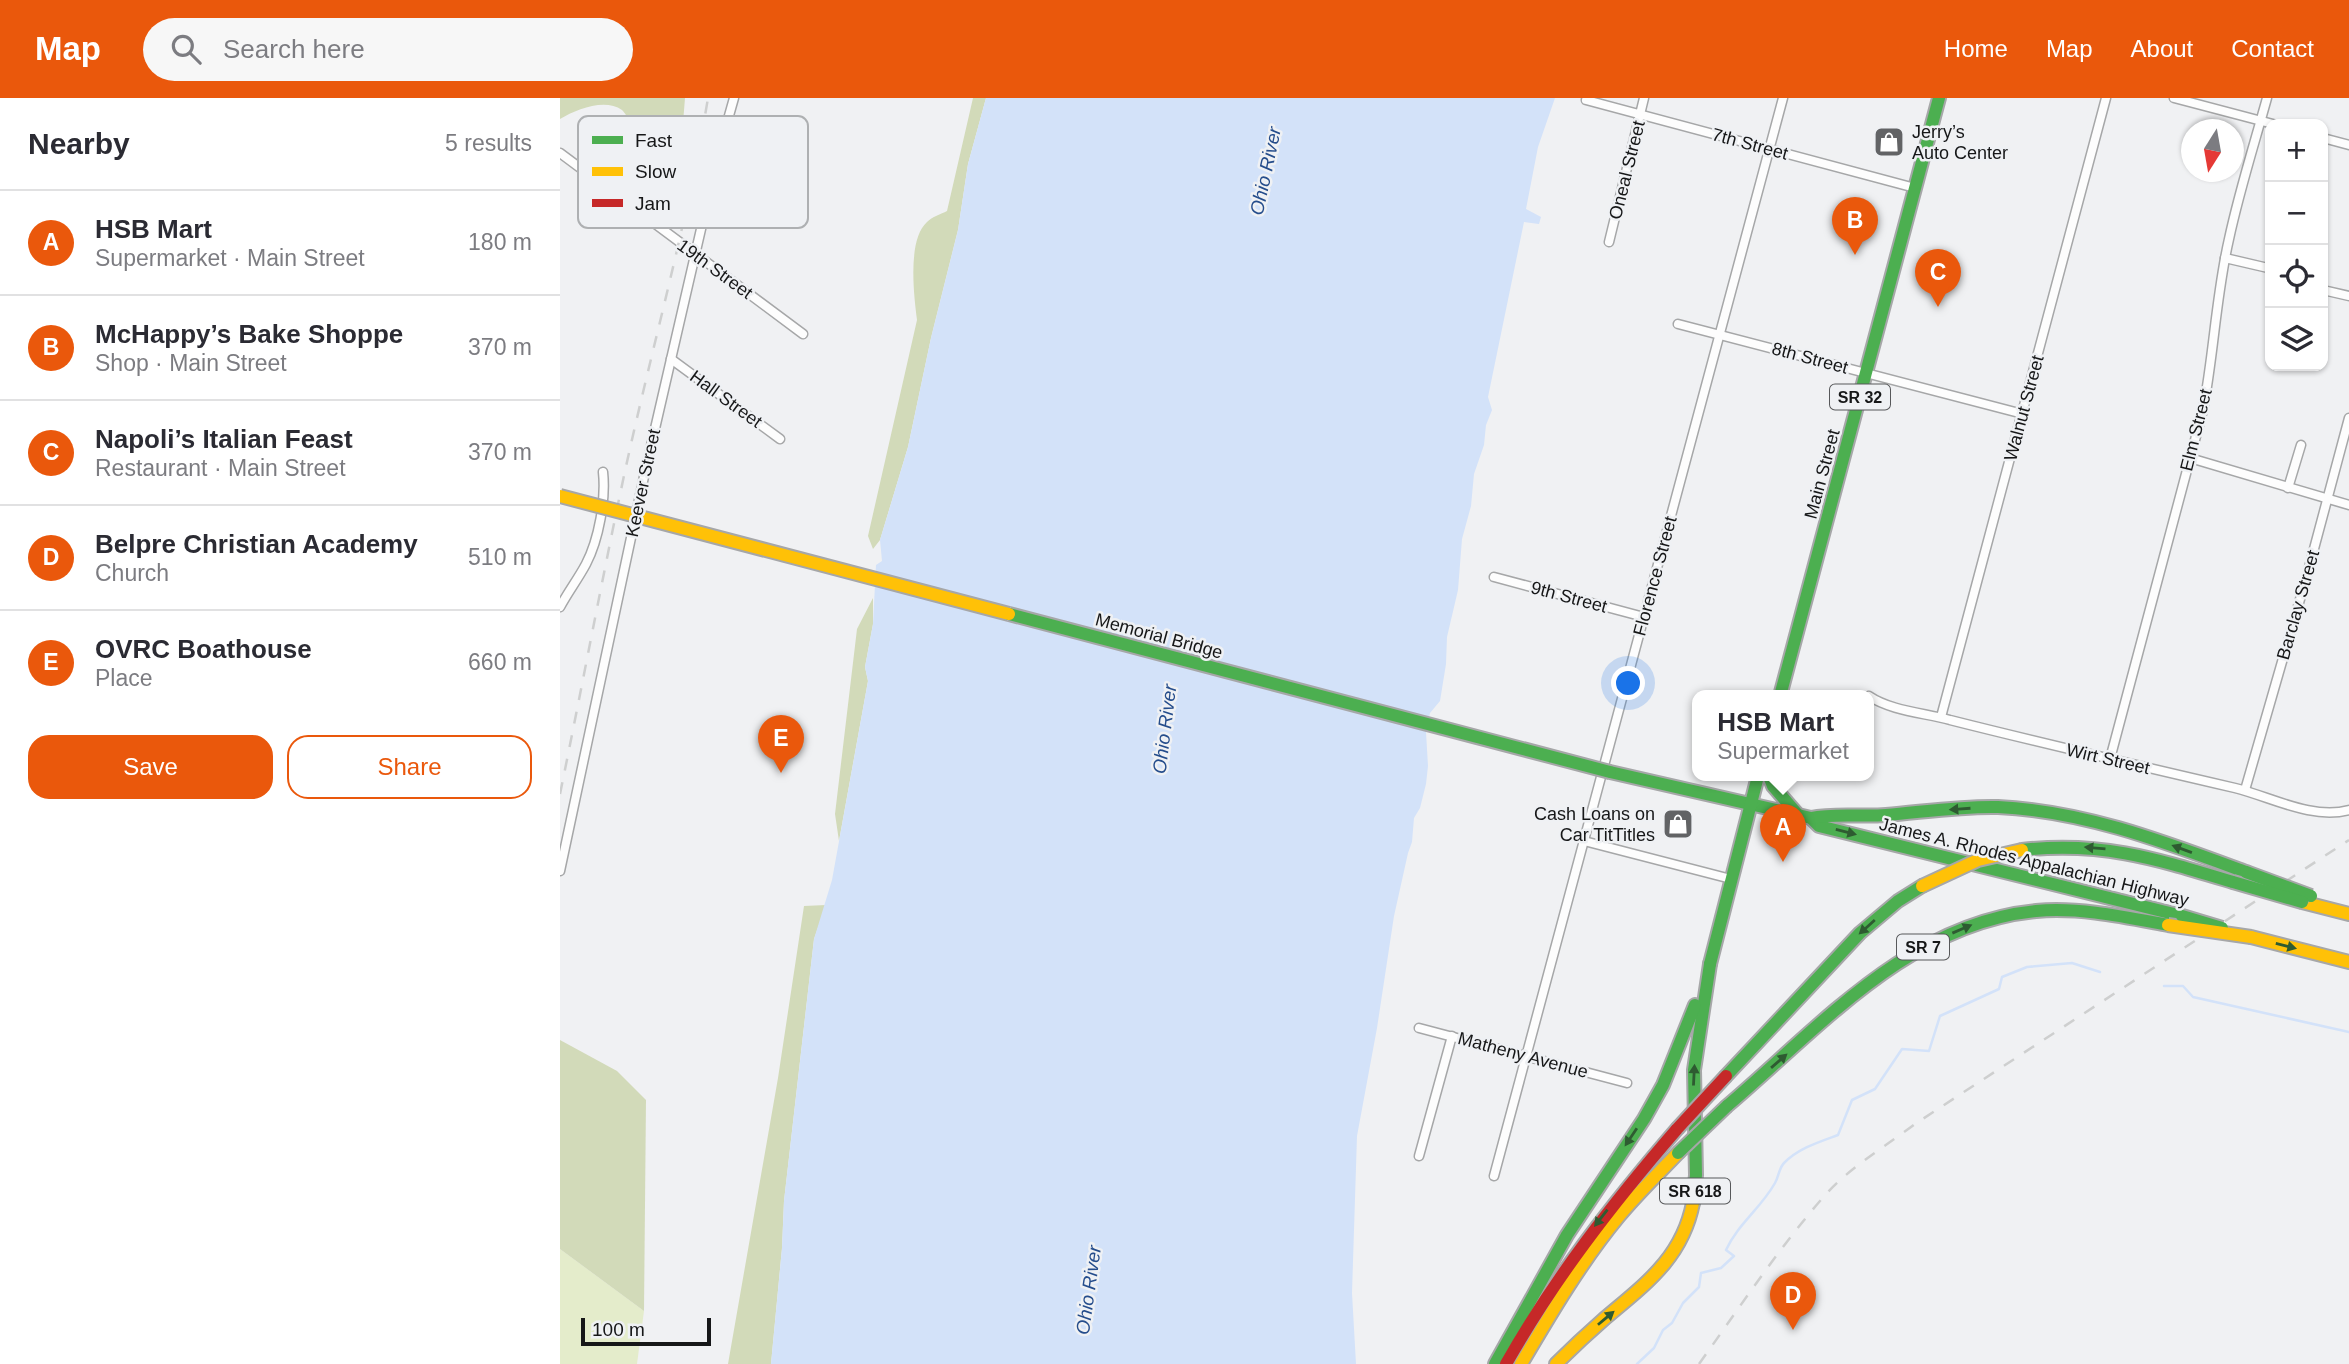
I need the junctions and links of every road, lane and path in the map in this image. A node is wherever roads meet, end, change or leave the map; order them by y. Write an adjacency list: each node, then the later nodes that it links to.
1 (734, 98): 10 (street, Keever Street)
2 (1644, 98): 9 (street, Oneal Street)
3 (1783, 98): 15 (street, Florence Street)
4 (1939, 98): 18 (main road, Main Street / SR 32)
5 (2106, 98): 32 (street, Walnut Street)
6 (2174, 98): 11 (street)
7 (2267, 98): 11 (street, Elm Street)
8 (1586, 100): 9 (street, 7th Street)
9 (1640, 114): 15 (street, 7th Street); 21 (street, Oneal Street)
10 (729, 116)
11 (2260, 121): 12 (street); 23 (street, Elm Street)
12 (2265, 122)
13 (2328, 139): 14 (street)
14 (2349, 145)
15 (1769, 149): 18 (street, 7th Street); 29 (street, Florence Street)
16 (560, 153): 17 (street, 19th Street)
17 (578, 166)
18 (1914, 188): 31 (main road, Main Street / SR 32)
19 (660, 228): 22 (street, 19th Street)
20 (702, 228): 22 (street, Keever Street)
21 (1609, 242)
22 (696, 255): 28 (street, 19th Street); 30 (street, Keever Street)
23 (2225, 258): 24 (street); 37 (street, Elm Street)
24 (2265, 267)
25 (2328, 290): 26 (street)
26 (2349, 296)
27 (1678, 324): 29 (street, 8th Street)
28 (803, 334)
29 (1720, 334): 31 (street, 8th Street); 45 (street, Florence Street)
30 (671, 359): 34 (street, Hall Street); 59 (street, Keever Street)
31 (1867, 372): 32 (street, 8th Street); 47 (main road, Main Street / SR 32)
32 (2023, 414): 50 (street, Walnut Street)
33 (2349, 418): 36 (street, Barclay Street)
34 (780, 439)
35 (2301, 445): 39 (street)
36 (2345, 448): 41 (street, Barclay Street)
37 (2190, 458): 39 (street); 51 (street, Elm Street)
38 (603, 472): 44 (street)
39 (2288, 488): 41 (street)
40 (560, 496): 55 (main road, Memorial Bridge, bridge)
41 (2327, 499): 42 (street); 54 (street, Barclay Street)
42 (2349, 505)
43 (1494, 577): 45 (street, 9th Street)
44 (560, 607)
45 (1644, 617): 58 (street, Florence Street)
46 (1866, 686): 48 (street, Wirt Street)
47 (1782, 690)
48 (1867, 690)
49 (1874, 698): 50 (street, Wirt Street)
50 (1941, 717): 51 (street, Wirt Street)
51 (2110, 759): 54 (street, Wirt Street)
52 (1757, 781): 55 (main road)
53 (1772, 781): 57 (main road)
54 (2245, 790): 56 (street, Wirt Street)
55 (1750, 806): 57 (main road, James A. Rhodes Appalachian Highway); 60 (main road)
56 (2349, 810)
57 (1804, 817): 61 (main road, James A. Rhodes Appalachian Highway, one-way to 57, bridge); 63 (main road, James A. Rhodes Appalachian Highway, one-way to 63, bridge)
58 (1584, 841): 60 (street); 68 (street, Florence Street)
59 (560, 871)
60 (1731, 879): 65 (main road)
61 (2306, 899): 62 (main road, SR 7); 73 (main road, SR 7, one-way to 73, bridge)
62 (2349, 913)
63 (2250, 937): 64 (main road, SR 7, one-way to 64); 74 (main road, SR 7, one-way to 63, bridge)
64 (2349, 962)
65 (1710, 964): 72 (main road, one-way to 72); 75 (main road, SR 618, one-way to 65)
66 (1419, 1028): 67 (street, Matheny Avenue)
67 (1452, 1036): 68 (street, Matheny Avenue); 70 (street)
68 (1525, 1056): 69 (street, Matheny Avenue); 71 (street, Florence Street)
69 (1627, 1083)
70 (1419, 1156)
71 (1494, 1176)
72 (1495, 1364)
73 (1506, 1364)
74 (1521, 1364)
75 (1556, 1364)

